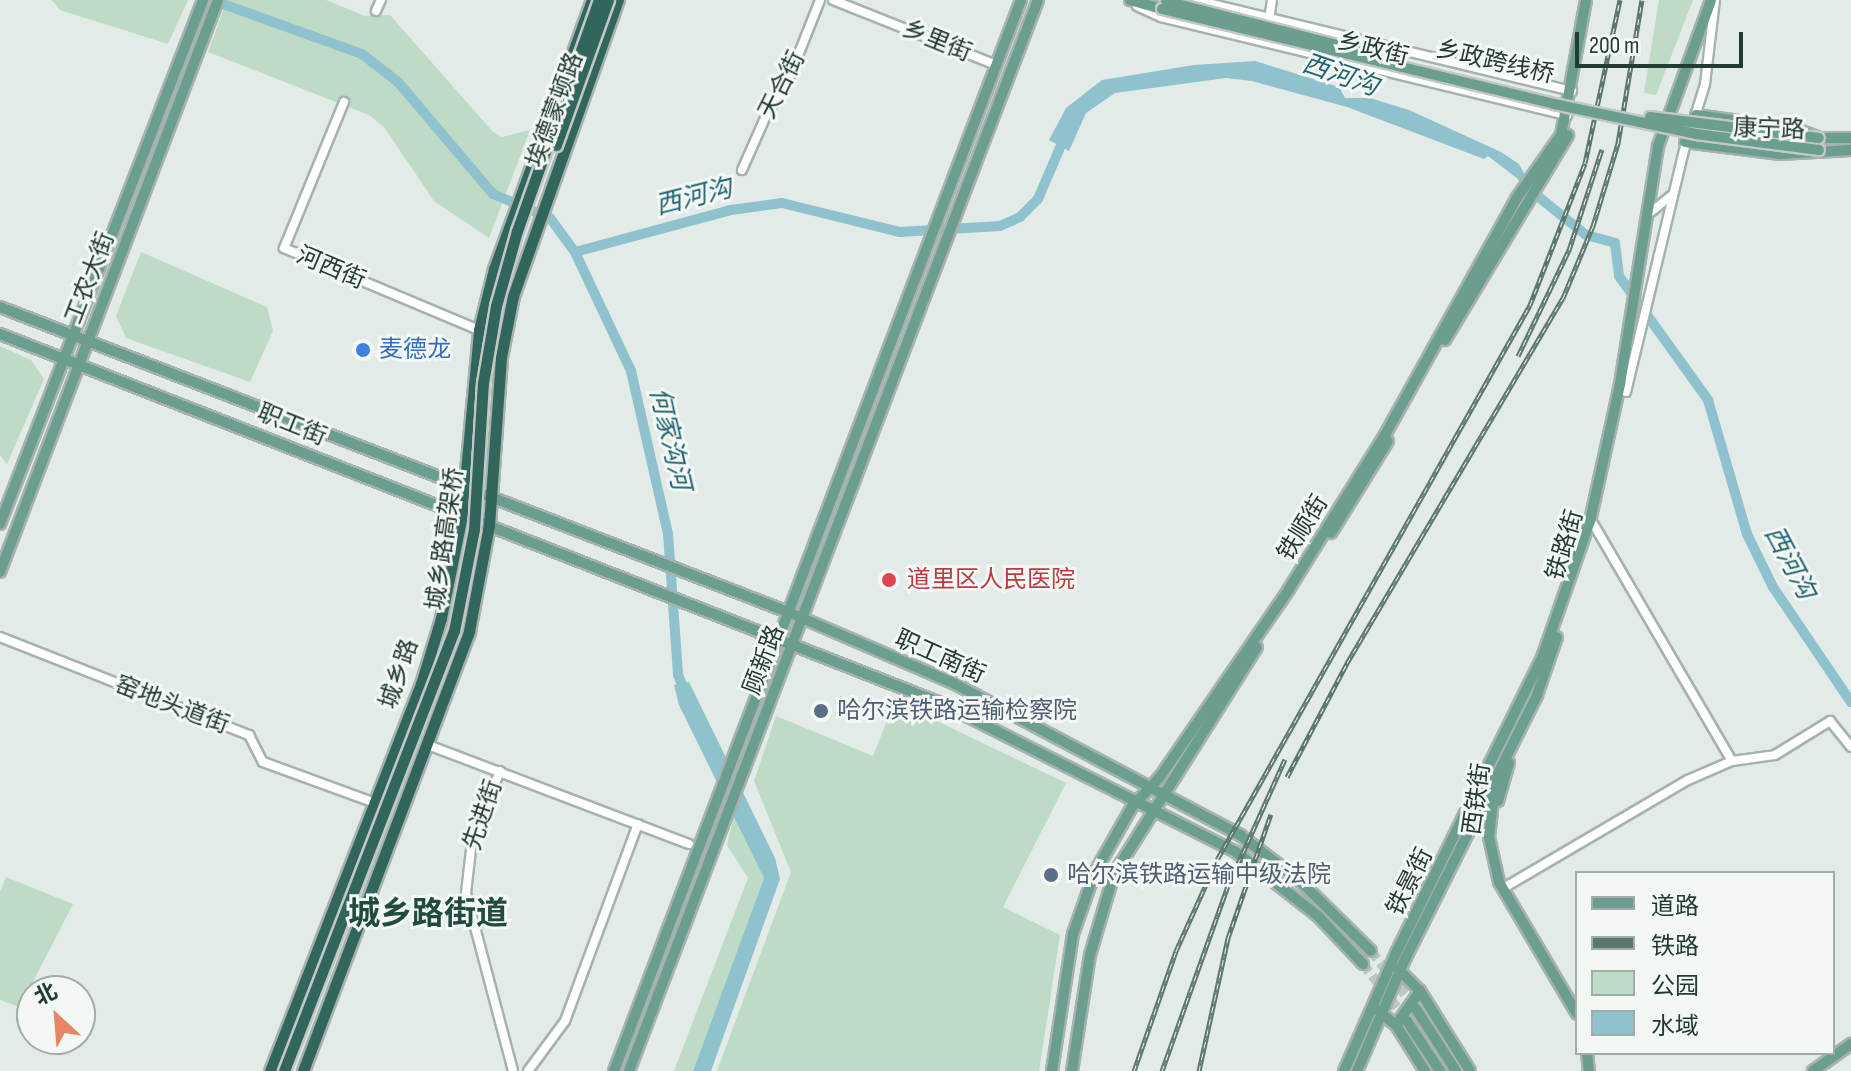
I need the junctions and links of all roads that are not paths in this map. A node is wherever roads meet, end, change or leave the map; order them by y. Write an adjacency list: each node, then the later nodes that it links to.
1 (203, 0): 41 (main road, 工农大街)
2 (218, 0): 42 (main road, 工农大街)
3 (381, 0): 18 (street)
4 (592, 0): 35 (highway, 埃德蒙顿路)
5 (599, 0): 90 (highway, 城乡路高架桥, bridge)
6 (608, 0): 91 (highway, 城乡路高架桥, bridge)
7 (618, 0): 47 (highway, 埃德蒙顿路)
8 (820, 0): 31 (street, 天合街)
9 (833, 0): 20 (street, 乡里街)
10 (1021, 0): 20 (main road)
11 (1038, 0): 54 (main road, 顾新路)
12 (1128, 0): 17 (main road, 乡政街); 23 (street, 乡政街)
13 (1195, 0): 19 (street, 乡政街)
14 (1272, 0): 19 (street)
15 (1588, 0): 21 (main road, 铁顺街); 30 (main road, 铁顺街)
16 (1714, 1): 24 (street); 34 (main road); 36 (main road)
17 (1164, 3): 25 (main road, 乡政跨线桥, bridge); 28 (main road, bridge)
18 (376, 11)
19 (1269, 19): 21 (street, 乡政街)
20 (996, 65): 53 (main road, 顾新路)
21 (1573, 91): 23 (main road, 铁顺街)
22 (344, 102): 39 (street, 河西街)
23 (1567, 115): 30 (main road, 铁顺街)
24 (1696, 115): 25 (main road, 康宁路); 27 (street)
25 (1819, 138): 26 (main road, 康宁路)
26 (1851, 138)
27 (1685, 142): 28 (main road, 康宁路); 32 (street)
28 (1819, 150): 29 (main road, 康宁路)
29 (1851, 150)
30 (1552, 158): 33 (main road, 铁顺街)
31 (742, 170)
32 (1673, 194): 34 (street); 45 (street)
33 (1518, 202): 65 (main road, 铁顺街); 66 (main road, 铁顺街)
34 (1651, 212): 36 (main road)
35 (508, 227): 39 (highway, 城乡路)
36 (1638, 286): 38 (main road)
37 (0, 307): 41 (main road, 职工街)
38 (1634, 318): 45 (main road, 铁路街); 58 (main road, 铁路街)
39 (479, 330): 46 (highway, 城乡路)
40 (0, 334): 43 (main road, 职工街)
41 (72, 334): 42 (main road, 职工街); 43 (main road, 工农大街)
42 (88, 340): 44 (main road, 工农大街); 46 (main road, 职工街)
43 (64, 357): 44 (main road, 职工街); 49 (main road, 工农大街)
44 (79, 362): 48 (main road, 职工街); 52 (main road, 工农大街)
45 (1626, 392): 51 (main road, 铁路街)
46 (464, 490): 47 (main road, 职工街); 48 (highway, 城乡路)
47 (491, 497): 50 (highway, 埃德蒙顿路); 53 (main road, 职工南街)
48 (462, 515): 50 (main road, 职工街); 68 (highway, 城乡路)
49 (0, 524)
50 (489, 525): 55 (main road, 职工南街); 60 (highway)
51 (1594, 525): 59 (main road, 铁路街); 62 (street)
52 (0, 572)
53 (788, 612): 54 (main road, 职工南街); 55 (main road, 顾新路)
54 (802, 618): 57 (main road, 顾新路); 65 (main road, 职工南街)
55 (778, 635): 57 (main road, 职工南街); 73 (main road, 顾新路)
56 (0, 637): 68 (street, 窑地头道街)
57 (792, 641): 67 (main road, 职工南街); 73 (main road, 顾新路)
58 (1516, 713): 64 (main road, 西铁街); 76 (main road, 铁景街)
59 (1523, 724): 64 (main road, 铁路街); 72 (main road, 西铁街)
60 (428, 745): 63 (street, 先进街); 92 (highway)
61 (1851, 747): 62 (street)
62 (1732, 761): 72 (street)
63 (500, 771): 70 (street); 93 (street, 先进街)
64 (1498, 774): 76 (main road, 铁景街); 81 (main road, 西铁街)
65 (1152, 784): 66 (main road, 职工南街); 67 (main road, 铁顺街)
66 (1163, 790): 69 (main road, 铁顺街); 74 (main road, 职工南街)
67 (1137, 801): 69 (main road, 职工南街); 97 (main road, 铁顺街)
68 (375, 803): 89 (highway, 城乡路)
69 (1151, 809): 75 (main road, 职工南街); 98 (main road, 铁顺街)
70 (638, 824): 71 (street); 94 (street)
71 (689, 844)
72 (1507, 886): 78 (main road, 西铁街)
73 (684, 901): 95 (main road, 顾新路); 96 (main road, 顾新路)
74 (1371, 951)
75 (1363, 964)
76 (1395, 967): 77 (main road); 79 (main road, 铁景街); 82 (main road, 铁景街)
77 (1420, 991): 84 (main road); 104 (main road)
78 (1575, 998)
79 (1372, 1005): 82 (main road); 99 (main road, 铁景街)
80 (1416, 1009): 103 (main road)
81 (1575, 1011)
82 (1381, 1013): 84 (main road); 100 (main road, 铁景街)
83 (1407, 1021): 102 (main road)
84 (1396, 1025): 101 (main road)
85 (1851, 1041): 86 (main road)
86 (1835, 1054)
87 (1827, 1055): 105 (main road)
88 (1833, 1055): 106 (main road)
89 (270, 1071)
90 (284, 1071)
91 (292, 1071)
92 (303, 1071)
93 (513, 1071)
94 (528, 1071)
95 (614, 1071)
96 (629, 1071)
97 (1052, 1071)
98 (1072, 1071)
99 (1344, 1071)
100 (1357, 1071)
101 (1425, 1071)
102 (1440, 1071)
103 (1456, 1071)
104 (1470, 1071)
105 (1804, 1071)
106 (1813, 1071)

